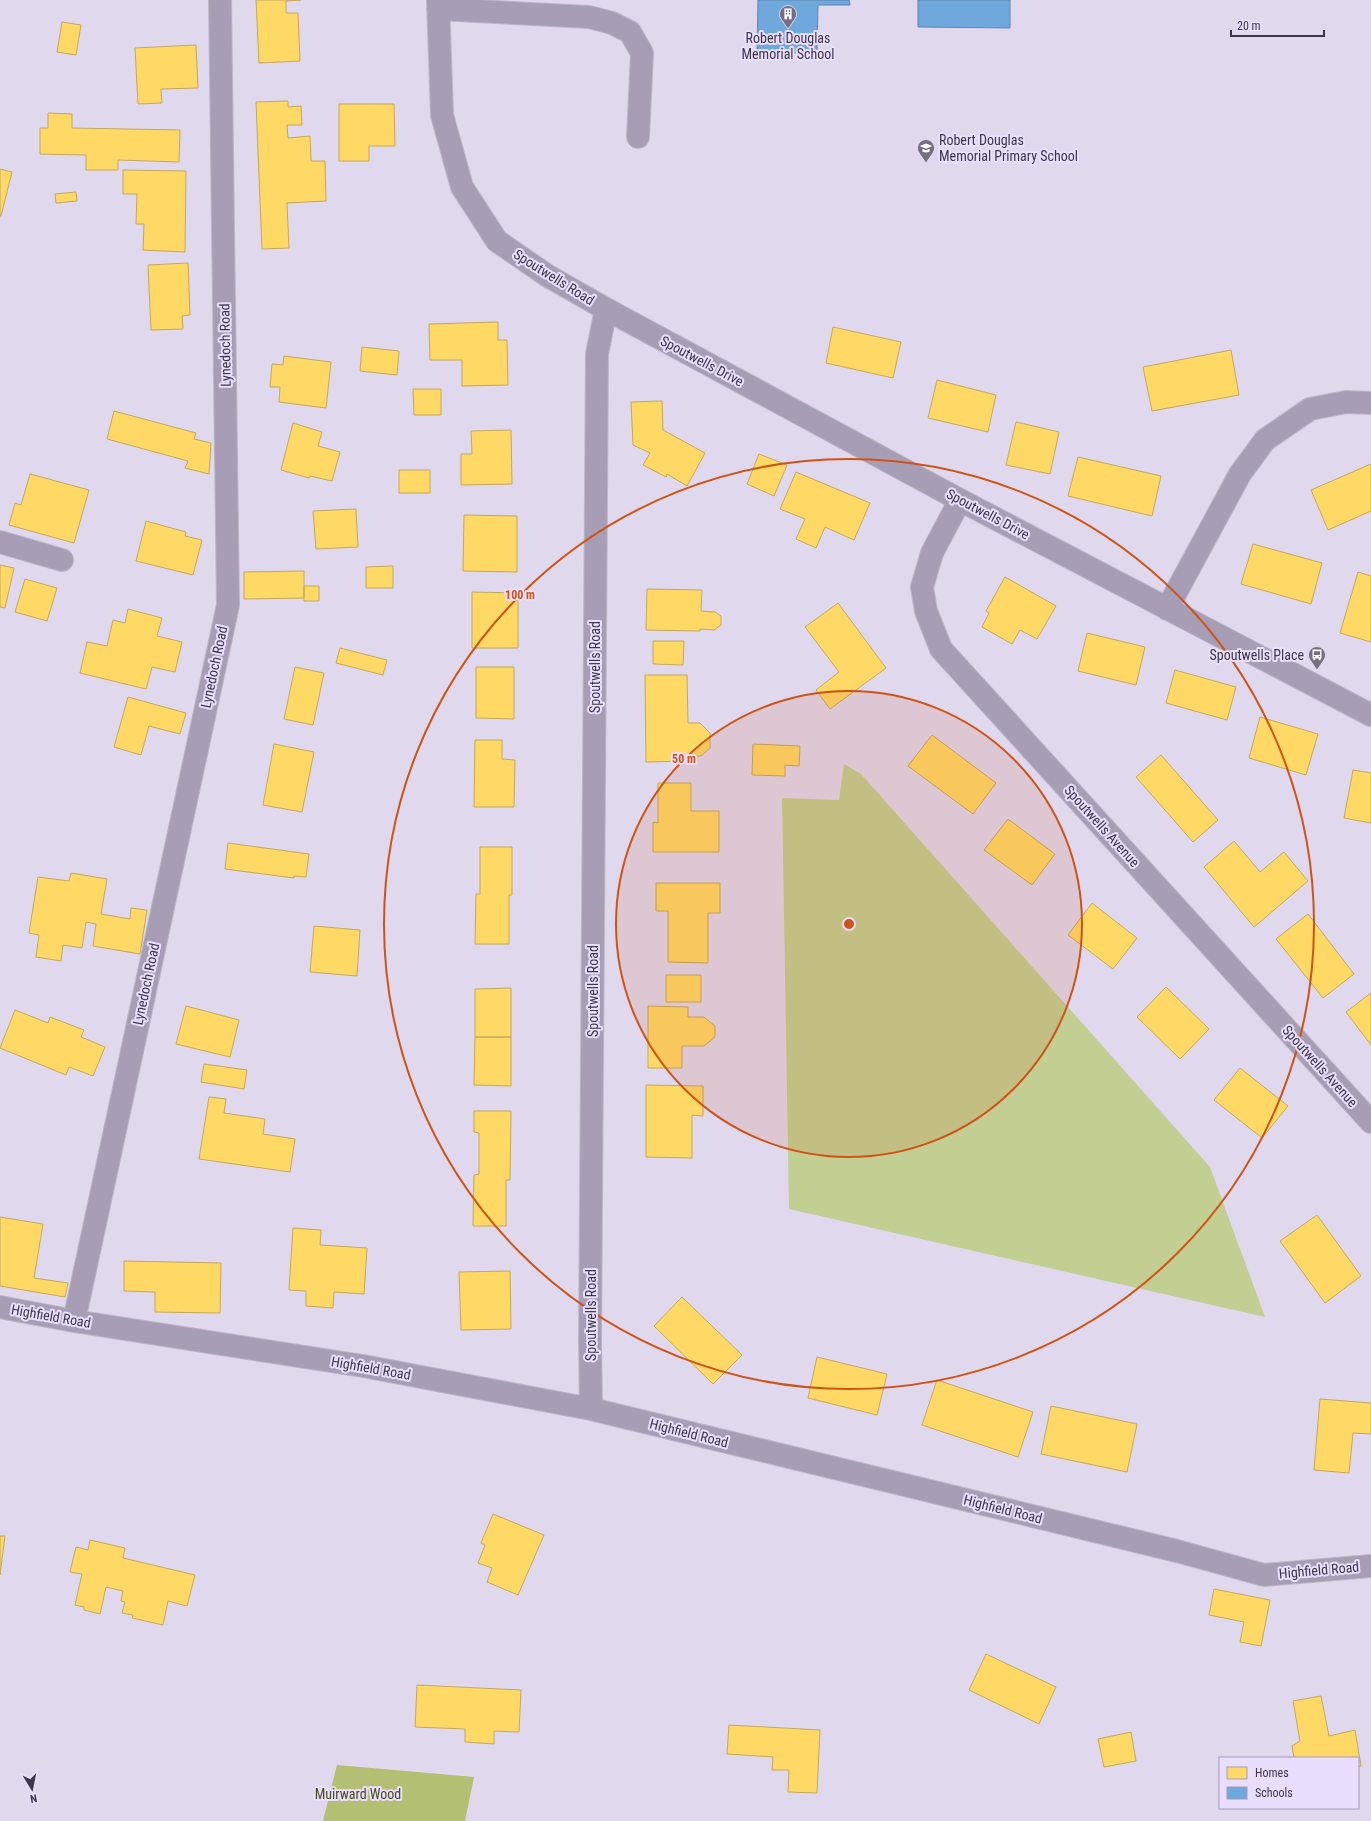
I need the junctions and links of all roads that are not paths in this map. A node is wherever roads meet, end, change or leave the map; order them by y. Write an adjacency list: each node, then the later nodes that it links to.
1 (220, 0): 13 (street, Lynedoch Road)
2 (438, 5): 3 (street); 4 (street, Spoutwells Road)
3 (638, 137)
4 (606, 309): 6 (street, Spoutwells Drive); 14 (street, Spoutwells Road)
5 (1371, 403): 9 (street)
6 (960, 500): 9 (street, Spoutwells Drive); 11 (street, Spoutwells Avenue)
7 (0, 542): 8 (street)
8 (62, 560)
9 (1168, 609): 10 (street, Spoutwells Drive)
10 (1371, 715)
11 (1371, 1122)
12 (0, 1307): 13 (street, Highfield Road)
13 (74, 1321): 14 (street, Highfield Road)
14 (591, 1410): 15 (street, Highfield Road)
15 (1371, 1566)

